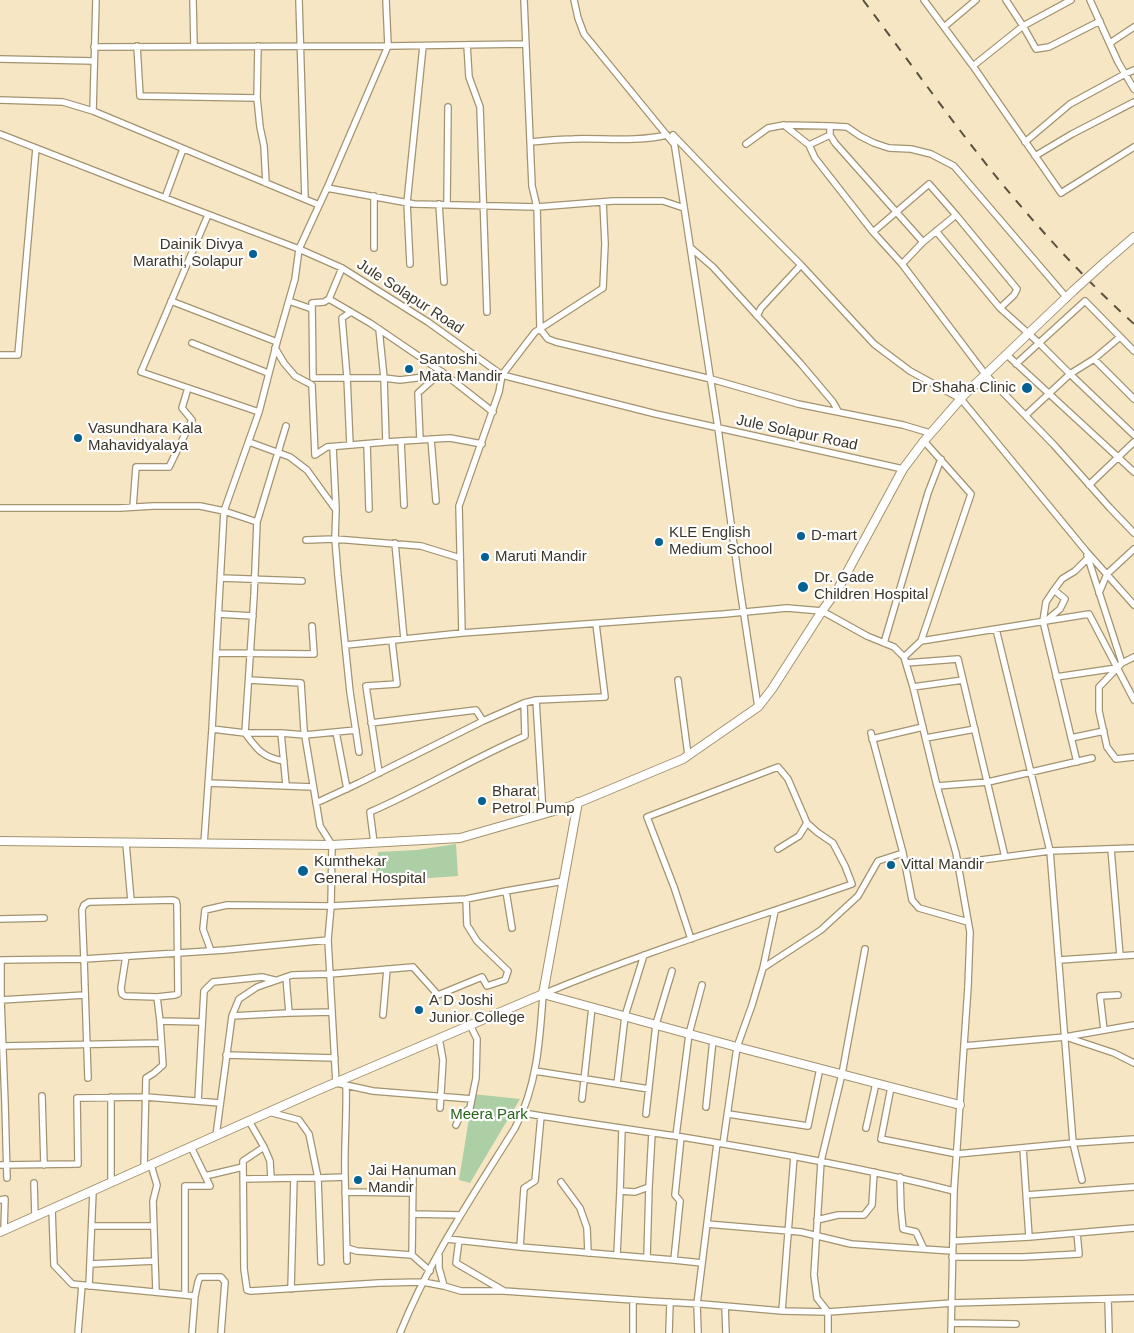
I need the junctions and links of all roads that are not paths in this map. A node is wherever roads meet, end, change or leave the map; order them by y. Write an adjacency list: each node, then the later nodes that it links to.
1 (96, 0): 19 (street)
2 (193, 0): 21 (street)
3 (299, 0): 23 (street)
4 (386, 0): 24 (street)
5 (524, 0): 17 (street)
6 (574, 0): 40 (street)
7 (924, 0): 14 (street)
8 (976, 0): 14 (street)
9 (1006, 0): 13 (street)
10 (1071, 0): 13 (street)
11 (1090, 0): 12 (street)
12 (1100, 21): 13 (street); 16 (street)
13 (1023, 26): 28 (street)
14 (944, 27): 28 (street)
15 (1134, 27): 16 (street)
16 (1110, 43): 30 (street)
17 (526, 44): 18 (street); 42 (street)
18 (467, 45): 25 (street); 61 (street)
19 (94, 46): 20 (street); 27 (street)
20 (137, 46): 21 (street); 32 (street)
21 (194, 46): 22 (street)
22 (258, 46): 23 (street); 32 (street)
23 (300, 46): 24 (street); 55 (street)
24 (388, 46): 25 (street); 52 (street)
25 (423, 46): 56 (street)
26 (0, 59): 27 (street)
27 (94, 61): 36 (street)
28 (973, 66): 43 (street)
29 (1134, 70): 30 (street)
30 (1125, 74): 31 (street); 43 (street)
31 (1134, 89)
32 (257, 98): 51 (street)
33 (0, 100): 36 (street)
34 (1134, 102): 50 (street)
35 (448, 107): 60 (street)
36 (93, 111): 49 (street)
37 (784, 125): 38 (street); 45 (street); 46 (street)
38 (830, 126): 41 (street); 79 (street)
39 (0, 134): 48 (street, Jule Solapur Road)
40 (667, 135): 42 (street); 44 (street)
41 (830, 135): 46 (street); 64 (street)
42 (530, 142): 62 (street)
43 (1025, 142): 50 (street)
44 (675, 144): 63 (street); 76 (street)
45 (746, 144)
46 (809, 145): 68 (street)
47 (1134, 147): 50 (street)
48 (36, 148): 54 (street, Jule Solapur Road); 97 (street)
49 (184, 149): 51 (street); 54 (street)
50 (1035, 156)
51 (266, 183): 55 (street)
52 (327, 188): 53 (street); 59 (street)
53 (374, 196): 56 (street); 71 (street)
54 (165, 198): 65 (street, Jule Solapur Road)
55 (305, 199): 59 (street)
56 (407, 202): 58 (street); 74 (street)
57 (603, 202): 62 (street); 63 (street); 88 (street)
58 (440, 204): 60 (street); 78 (street)
59 (319, 205): 73 (street)
60 (447, 205): 61 (street)
61 (483, 206): 62 (street); 86 (street)
62 (537, 207): 88 (street)
63 (684, 208): 72 (street)
64 (898, 212): 66 (street); 68 (street); 70 (street)
65 (208, 215): 73 (street, Jule Solapur Road); 81 (street)
66 (956, 215): 67 (street); 83 (street)
67 (936, 231): 70 (street); 83 (street)
68 (873, 232): 75 (street)
69 (1134, 237): 79 (street, bridge)
70 (923, 242): 75 (street)
71 (374, 248)
72 (690, 248): 87 (street); 107 (street)
73 (299, 249): 77 (street, Jule Solapur Road); 82 (street)
74 (410, 264)
75 (902, 264): 102 (street)
76 (801, 265): 87 (street); 110 (street)
77 (342, 268): 80 (street); 104 (street, Jule Solapur Road)
78 (444, 282)
79 (1067, 298): 90 (street)
80 (329, 299): 84 (street); 85 (street)
81 (171, 301): 94 (street); 108 (street)
82 (289, 301): 84 (street); 94 (street)
83 (1000, 308): 90 (street)
84 (312, 309): 105 (street)
85 (351, 312): 89 (street); 105 (street)
86 (487, 312)
87 (757, 316): 112 (street)
88 (540, 328): 104 (street); 107 (street)
89 (378, 329): 100 (street); 106 (street)
90 (1029, 334): 93 (street); 96 (street)
91 (1120, 337): 93 (street); 95 (street); 98 (street)
92 (192, 343): 101 (street)
93 (1039, 343): 99 (street); 103 (street)
94 (276, 345): 101 (street); 130 (street)
95 (1134, 351)
96 (1006, 354): 99 (street); 102 (street)
97 (0, 355)
98 (1094, 359): 103 (street); 111 (street)
99 (1016, 364): 109 (street)
100 (442, 372): 106 (street); 114 (street); 120 (street)
101 (268, 373): 113 (street)
102 (985, 374): 110 (street); 115 (street)
103 (1070, 374): 109 (street); 119 (street)
104 (502, 375): 114 (street); 117 (street, Jule Solapur Road)
105 (347, 377): 106 (street); 129 (street)
106 (384, 378): 125 (street)
107 (711, 379): 112 (street); 117 (street)
108 (188, 388): 113 (street); 139 (street)
109 (1049, 392): 115 (street); 132 (street)
110 (960, 399): 118 (street); 150 (street)
111 (1134, 399)
112 (838, 411): 118 (street)
113 (259, 412): 124 (street)
114 (493, 412): 128 (street)
115 (1026, 415): 136 (street)
116 (286, 426): 131 (street)
117 (718, 428): 134 (street, Jule Solapur Road); 161 (street)
118 (930, 433): 123 (street)
119 (1134, 435)
120 (420, 440): 121 (street); 122 (street)
121 (431, 440): 128 (street); 137 (street)
122 (401, 441): 125 (street); 138 (street)
123 (924, 441): 133 (street); 134 (street)
124 (248, 442): 131 (street); 143 (street)
125 (386, 442): 127 (street)
126 (1134, 442): 132 (street)
127 (367, 444): 129 (street); 141 (street)
128 (482, 444): 151 (street)
129 (350, 445): 130 (street)
130 (333, 446): 142 (street)
131 (278, 452): 142 (street); 144 (street)
132 (1119, 457): 135 (street); 136 (street)
133 (940, 459): 170 (street); 172 (street)
134 (903, 468): 160 (street)
135 (1134, 472)
136 (1089, 485): 145 (street)
137 (436, 501)
138 (404, 505)
139 (133, 507): 140 (street); 143 (street)
140 (0, 508)
141 (369, 509)
142 (336, 510): 146 (street)
143 (224, 511): 144 (street); 154 (street)
144 (257, 522): 155 (street)
145 (1134, 533)
146 (335, 538): 147 (street); 148 (street); 173 (street)
147 (306, 540)
148 (395, 543): 151 (street); 169 (street)
149 (1134, 549): 153 (street)
150 (1086, 551): 152 (street); 153 (street)
151 (460, 558): 168 (street)
152 (1088, 558): 157 (street); 158 (street)
153 (1106, 574): 158 (street); 159 (street)
154 (220, 578): 155 (street); 162 (street)
155 (254, 579): 156 (street); 163 (street)
156 (302, 581)
157 (1054, 590): 164 (street); 164 (street)
158 (1099, 592): 178 (street)
159 (1134, 605)
160 (822, 611): 161 (street); 172 (street); 188 (street)
161 (744, 613): 165 (street); 188 (street)
162 (218, 614): 163 (street); 174 (street)
163 (253, 616): 175 (street)
164 (1044, 621): 167 (street); 179 (street); 180 (street)
165 (596, 624): 168 (street); 185 (street)
166 (312, 626): 175 (street)
167 (996, 629): 170 (street); 209 (street)
168 (462, 633): 169 (street)
169 (404, 639): 171 (street)
170 (921, 640): 177 (street)
171 (392, 641): 173 (street); 190 (street)
172 (884, 643): 177 (street)
173 (346, 645): 194 (street)
174 (216, 653): 175 (street); 192 (street)
175 (251, 654): 181 (street)
176 (1134, 657): 178 (street)
177 (905, 660): 183 (street); 184 (street)
178 (1122, 663): 179 (street)
179 (1117, 668): 180 (street); 186 (street); 195 (street)
180 (1056, 677): 201 (street)
181 (249, 680): 197 (street); 199 (street)
182 (678, 680): 203 (street)
183 (963, 680): 184 (street); 193 (street)
184 (913, 687): 191 (street)
185 (536, 700): 187 (street); 218 (street)
186 (1134, 700)
187 (524, 703): 189 (street); 222 (street)
188 (758, 707): 203 (street)
189 (483, 721): 190 (street); 208 (street)
190 (372, 723): 208 (street)
191 (923, 727): 200 (street); 229 (street)
192 (212, 729): 197 (street); 211 (street)
193 (975, 729): 200 (street); 210 (street)
194 (356, 730): 196 (street); 202 (street)
195 (1104, 731): 201 (street); 204 (street)
196 (336, 732): 199 (street); 215 (street)
197 (246, 733): 198 (street); 206 (street)
198 (281, 733): 199 (street); 206 (street)
199 (305, 735): 213 (street)
200 (926, 738): 214 (street)
201 (1071, 738): 207 (street)
202 (359, 752)
203 (688, 755): 216 (street)
204 (1134, 757)
205 (1092, 758): 207 (street)
206 (284, 762): 212 (street)
207 (1077, 762): 209 (street)
208 (379, 773): 215 (street)
209 (1031, 773): 210 (street); 228 (street)
210 (988, 782): 214 (street); 230 (street)
211 (208, 783): 212 (street); 223 (street)
212 (286, 786): 213 (street)
213 (313, 786): 217 (street)
214 (937, 786): 231 (street)
215 (347, 789): 217 (street)
216 (578, 802): 218 (street); 232 (street)
217 (316, 803): 224 (street)
218 (543, 814): 222 (street)
219 (807, 823): 227 (street); 237 (street); 242 (street)
220 (0, 841): 221 (street)
221 (126, 843): 223 (street); 235 (street)
222 (374, 843): 224 (street)
223 (204, 844): 224 (street)
224 (332, 845): 236 (street)
225 (1111, 848): 226 (street); 228 (street); 250 (street)
226 (1134, 848)
227 (778, 849)
228 (1050, 851): 230 (street); 253 (street)
229 (903, 853): 240 (street); 254 (street)
230 (1005, 856): 231 (street)
231 (958, 863): 240 (street)
232 (564, 881): 233 (street); 261 (street)
233 (506, 891): 234 (street); 241 (street)
234 (466, 898): 236 (street); 255 (street)
235 (130, 901): 246 (street); 251 (street)
236 (331, 906): 243 (street); 245 (street)
237 (775, 911): 242 (street); 254 (street)
238 (44, 918): 239 (street)
239 (0, 919)
240 (968, 922): 286 (street)
241 (512, 928)
242 (691, 939): 247 (street)
243 (328, 940): 245 (street); 257 (street)
244 (864, 949): 292 (street)
245 (211, 951): 246 (street)
246 (178, 953): 249 (street); 264 (street)
247 (644, 955): 261 (street); 271 (street)
248 (1134, 955): 250 (street)
249 (126, 956): 251 (street); 264 (street)
250 (1120, 956): 253 (street)
251 (84, 958): 252 (street); 263 (street)
252 (0, 960): 265 (street)
253 (1059, 960): 279 (street)
254 (763, 968): 285 (street)
255 (386, 970): 257 (street); 269 (street)
256 (672, 971): 274 (street)
257 (330, 974): 258 (street); 267 (street)
258 (286, 978): 259 (street); 268 (street)
259 (275, 981): 270 (street); 273 (street)
260 (702, 985): 278 (street)
261 (543, 994): 266 (street); 275 (street); 291 (street)
262 (1118, 994): 277 (street)
263 (85, 995): 265 (street); 282 (street)
264 (157, 997): 272 (street)
265 (1, 1000): 284 (street)
266 (592, 1007): 271 (street); 294 (street)
267 (332, 1012): 268 (street); 288 (street)
268 (289, 1014): 270 (street)
269 (383, 1015)
270 (232, 1016): 287 (street)
271 (625, 1016): 274 (street); 297 (street)
272 (160, 1021): 273 (street); 283 (street)
273 (202, 1022): 307 (street)
274 (656, 1024): 278 (street); 300 (street)
275 (470, 1025): 280 (street); 305 (street)
276 (1134, 1025): 277 (street)
277 (1104, 1030): 279 (street)
278 (689, 1034): 281 (street); 325 (street)
279 (1065, 1037): 286 (street); 289 (street); 327 (street)
280 (439, 1038): 295 (street); 304 (street)
281 (713, 1040): 285 (street); 311 (street)
282 (87, 1043): 283 (street); 284 (street); 293 (street)
283 (161, 1043): 303 (street)
284 (3, 1046): 308 (street)
285 (737, 1046): 290 (street); 317 (street)
286 (964, 1046): 310 (street)
287 (226, 1056): 288 (street); 309 (street)
288 (334, 1058): 295 (street)
289 (1134, 1063)
290 (820, 1068): 292 (street); 317 (street)
291 (535, 1071): 294 (street); 315 (street)
292 (842, 1074): 296 (street); 334 (street)
293 (88, 1078)
294 (584, 1078): 297 (street); 306 (street)
295 (336, 1083): 298 (street); 314 (street)
296 (876, 1083): 299 (street); 321 (street)
297 (617, 1084): 300 (street)
298 (346, 1085): 304 (street); 347 (street)
299 (891, 1087): 310 (street); 332 (street)
300 (649, 1089): 316 (street)
301 (42, 1096): 336 (street)
302 (111, 1097): 303 (street); 336 (street); 352 (street)
303 (146, 1097): 307 (street); 337 (street)
304 (441, 1097): 305 (street); 313 (street)
305 (472, 1099): 320 (street)
306 (582, 1099)
307 (198, 1101): 309 (street)
308 (3, 1103): 312 (street); 335 (street)
309 (220, 1103): 324 (street)
310 (960, 1105): 332 (street)
311 (706, 1107)
312 (0, 1108)
313 (440, 1108)
314 (269, 1112): 319 (street); 346 (street)
315 (523, 1114): 318 (street); 364 (street)
316 (646, 1114)
317 (728, 1114): 328 (street)
318 (541, 1116): 322 (street); 380 (street)
319 (249, 1121): 324 (street); 330 (street)
320 (456, 1124)
321 (866, 1128)
322 (622, 1129): 323 (street); 356 (street)
323 (652, 1133): 325 (street); 353 (street)
324 (216, 1136): 329 (street)
325 (678, 1137): 328 (street); 388 (street)
326 (1134, 1140): 327 (street)
327 (1073, 1143): 331 (street); 349 (street)
328 (720, 1144): 333 (street); 367 (street)
329 (191, 1147): 337 (street); 340 (street)
330 (264, 1147): 338 (street); 344 (street)
331 (1023, 1148): 332 (street); 360 (street)
332 (957, 1154): 358 (street)
333 (794, 1156): 334 (street); 372 (street)
334 (821, 1161): 339 (street); 366 (street)
335 (3, 1165): 336 (street); 343 (street)
336 (44, 1165)
337 (148, 1166): 352 (street); 369 (street)
338 (243, 1167): 340 (street); 348 (street)
339 (874, 1172): 342 (street); 366 (street)
340 (205, 1176): 402 (street)
341 (413, 1177): 359 (street)
342 (900, 1177): 358 (street); 381 (street)
343 (6, 1178)
344 (271, 1178): 345 (street); 348 (street)
345 (294, 1178): 346 (street); 399 (street)
346 (318, 1178): 347 (street); 391 (street)
347 (345, 1178): 357 (street)
348 (243, 1179): 399 (street)
349 (1082, 1180)
350 (561, 1182): 382 (street)
351 (34, 1183): 365 (street)
352 (111, 1183): 355 (street)
353 (649, 1187): 356 (street); 387 (street)
354 (1134, 1187): 360 (street)
355 (93, 1191): 362 (street); 368 (street)
356 (620, 1191): 386 (street)
357 (345, 1192): 359 (street); 379 (street)
358 (954, 1192): 378 (street)
359 (412, 1193): 363 (street)
360 (1026, 1195): 375 (street)
361 (0, 1200): 371 (street)
362 (52, 1209): 365 (street); 396 (street)
363 (413, 1214): 364 (street); 385 (street)
364 (460, 1215): 376 (street)
365 (35, 1216): 371 (street)
366 (817, 1220): 374 (street)
367 (707, 1224): 372 (street); 392 (street)
368 (92, 1226): 369 (street); 393 (street)
369 (153, 1226): 389 (street)
370 (1134, 1228): 373 (street)
371 (2, 1231)
372 (788, 1231): 374 (street); 411 (street)
373 (1077, 1233): 375 (street); 384 (street)
374 (816, 1235): 381 (street); 412 (street)
375 (1029, 1237): 378 (street)
376 (447, 1239): 377 (street); 383 (street)
377 (459, 1240): 380 (street); 400 (street)
378 (953, 1241): 384 (street)
379 (347, 1248): 385 (street); 390 (street)
380 (520, 1248): 382 (street)
381 (924, 1249): 384 (street)
382 (588, 1253): 386 (street)
383 (439, 1254): 394 (street); 398 (street)
384 (952, 1254): 408 (street)
385 (412, 1255): 394 (street)
386 (617, 1255): 387 (street)
387 (647, 1258): 388 (street)
388 (674, 1260): 392 (street)
389 (154, 1261): 393 (street); 401 (street)
390 (347, 1261)
391 (321, 1262)
392 (702, 1263): 409 (street)
393 (90, 1264): 397 (street)
394 (430, 1271): 395 (street)
395 (423, 1282): 398 (street); 399 (street); 418 (street)
396 (82, 1285): 397 (street); 415 (street)
397 (89, 1286): 401 (street)
398 (444, 1286): 400 (street)
399 (291, 1289)
400 (504, 1291): 406 (street)
401 (156, 1292): 402 (street)
402 (185, 1295): 403 (street)
403 (195, 1296): 416 (street); 417 (street)
404 (1134, 1298): 405 (street)
405 (1108, 1299): 408 (street); 425 (street)
406 (633, 1300): 407 (street); 419 (street)
407 (670, 1302): 409 (street); 420 (street)
408 (952, 1303): 412 (street); 413 (street)
409 (698, 1304): 410 (street); 421 (street)
410 (725, 1306): 411 (street); 422 (street)
411 (782, 1311): 412 (street)
412 (828, 1312): 423 (street)
413 (952, 1323): 414 (street); 424 (street)
414 (1016, 1324)
415 (78, 1333)
416 (192, 1333)
417 (221, 1333)
418 (400, 1333)
419 (633, 1333)
420 (669, 1333)
421 (698, 1333)
422 (726, 1333)
423 (828, 1333)
424 (951, 1333)
425 (1109, 1333)

